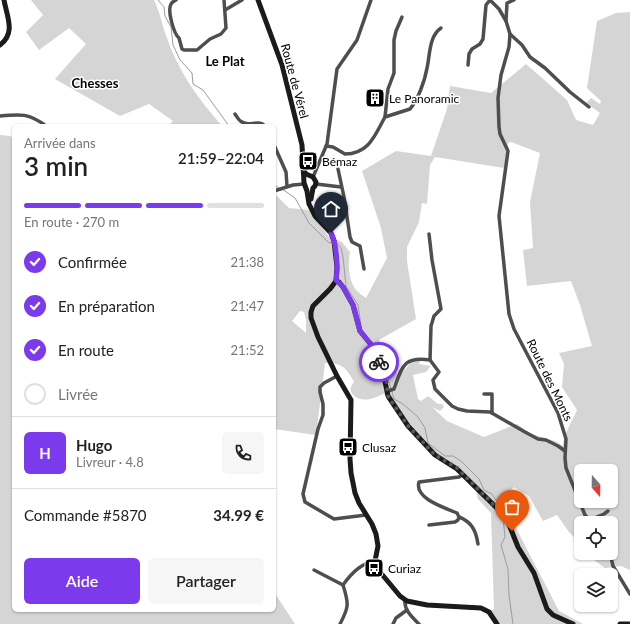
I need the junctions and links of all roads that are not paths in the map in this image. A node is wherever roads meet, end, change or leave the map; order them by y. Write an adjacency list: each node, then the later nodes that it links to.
1 (4, 0): 14 (street)
2 (176, 0): 9 (street)
3 (224, 0): 9 (street)
4 (242, 0): 9 (street)
5 (258, 0): 24 (street, Route de Vérel)
6 (370, 0): 22 (street)
7 (490, 0): 11 (street); 15 (street)
8 (514, 0): 11 (street)
9 (225, 10)
10 (402, 17): 19 (street)
11 (506, 21): 13 (street)
12 (441, 28): 19 (street)
13 (510, 34): 16 (street); 41 (street, Route des Monts)
14 (0, 45)
15 (468, 65)
16 (589, 107)
17 (235, 114): 21 (street)
18 (0, 116): 20 (street)
19 (385, 117): 22 (street)
20 (43, 124)
21 (262, 124)
22 (326, 146): 26 (street)
23 (276, 150): 28 (street)
24 (303, 169): 26 (street); 27 (street, Route de Vérel)
25 (338, 169): 30 (street)
26 (311, 177): 27 (street); 29 (street)
27 (305, 184): 28 (street); 29 (street); 32 (street, Route de Vérel)
28 (287, 186): 31 (street)
29 (314, 186): 30 (street); 32 (street)
30 (341, 188): 34 (street)
31 (276, 190)
32 (311, 208): 35 (street, Route de Vérel)
33 (429, 234): 36 (street)
34 (364, 269)
35 (335, 283): 37 (street); 38 (street)
36 (430, 360): 38 (street); 40 (street)
37 (337, 376): 44 (street); 44 (street)
38 (391, 390): 42 (street)
39 (484, 394): 40 (street)
40 (492, 413): 41 (street)
41 (565, 451): 45 (street, Route des Monts)
42 (462, 474): 47 (street); 61 (street)
43 (608, 511): 46 (street)
44 (366, 515): 50 (street)
45 (586, 516)
46 (601, 516)
47 (459, 517): 48 (street); 49 (street)
48 (429, 525)
49 (478, 544)
50 (375, 560): 53 (street); 55 (street)
51 (612, 560): 54 (street)
52 (314, 570): 53 (street)
53 (343, 585): 57 (street)
54 (630, 594)
55 (405, 600): 56 (street); 60 (street)
56 (407, 610): 58 (street); 59 (street)
57 (340, 624)
58 (392, 624)
59 (419, 624)
60 (497, 624)
61 (573, 624)
62 (620, 624): 63 (street)
63 (630, 624)

